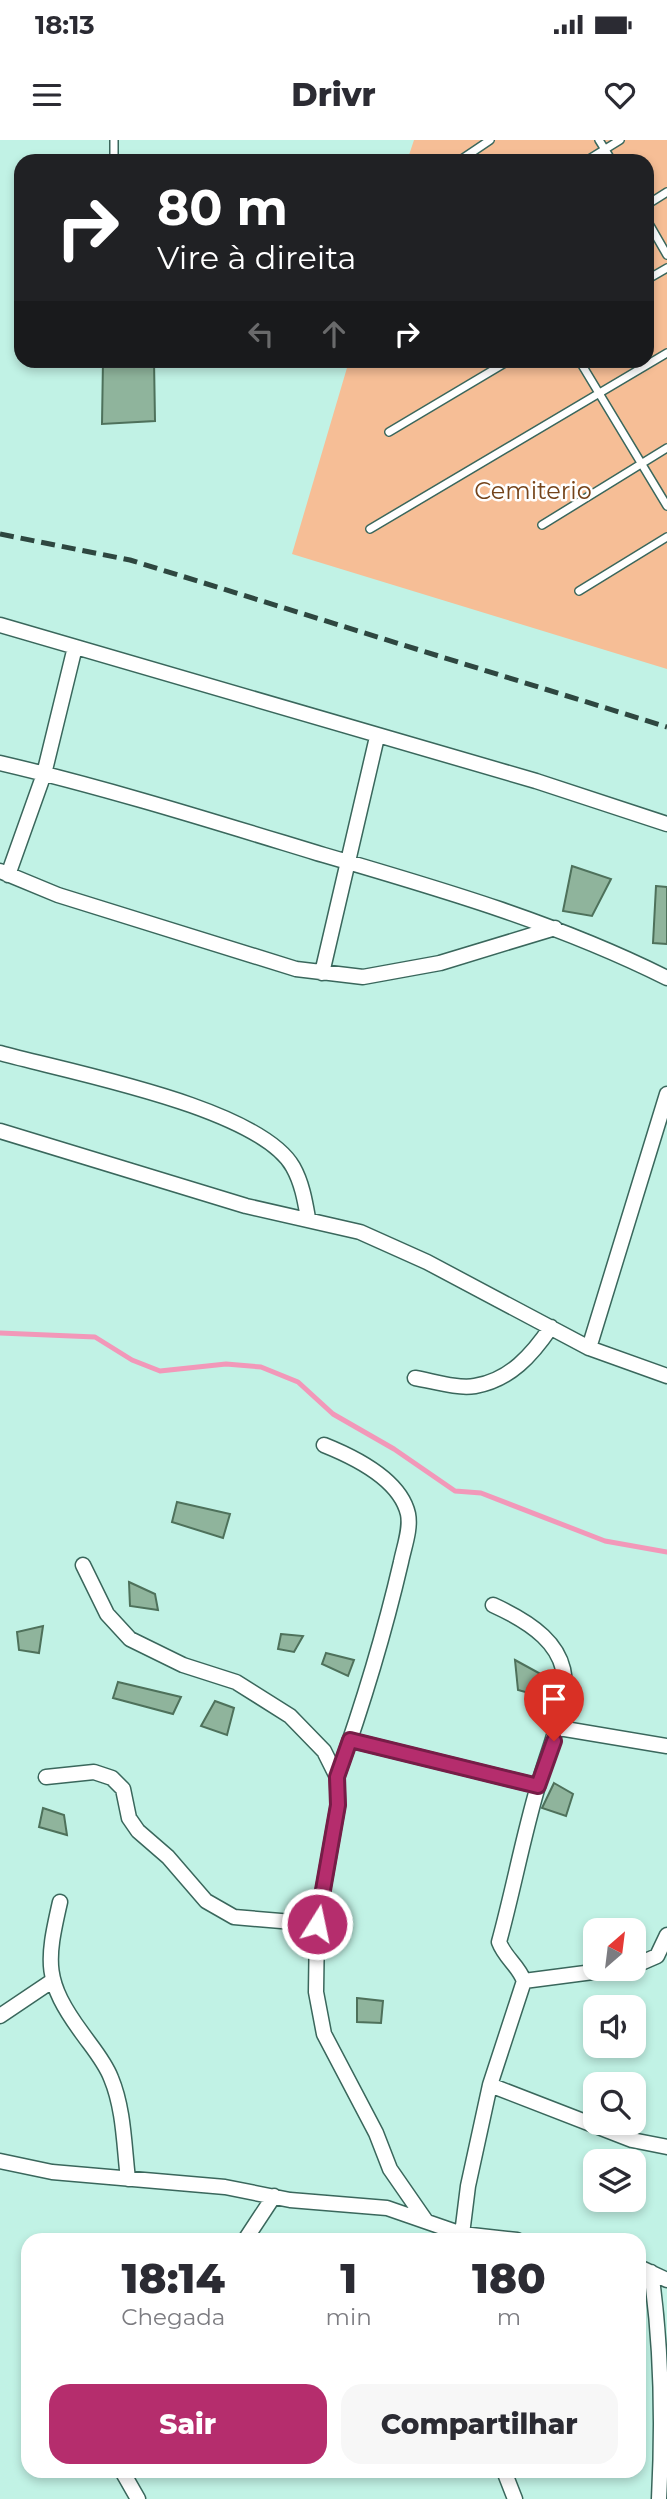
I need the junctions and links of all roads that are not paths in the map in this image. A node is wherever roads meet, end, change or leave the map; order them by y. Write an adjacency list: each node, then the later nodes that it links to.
1 (490, 140): 5 (lane)
2 (599, 140): 4 (lane)
3 (620, 140): 4 (lane)
4 (605, 149): 6 (lane); 7 (lane)
5 (469, 154)
6 (597, 154)
7 (608, 154)
8 (654, 232): 9 (lane)
9 (667, 255)
10 (497, 368): 14 (lane)
11 (584, 368): 13 (lane)
12 (642, 368): 13 (lane)
13 (599, 393): 16 (lane); 19 (lane)
14 (389, 432)
15 (667, 448): 16 (lane)
16 (642, 464): 17 (lane); 18 (lane)
17 (667, 506)
18 (542, 525)
19 (370, 529)
20 (667, 537): 21 (lane)
21 (579, 591)
22 (0, 625): 23 (street)
23 (75, 647): 24 (street); 26 (street)
24 (377, 737): 27 (street); 28 (street)
25 (0, 763): 26 (street)
26 (44, 774): 28 (street); 29 (street)
27 (667, 824)
28 (347, 861): 30 (street); 31 (street)
29 (4, 873): 31 (street)
30 (555, 928): 31 (street); 32 (street)
31 (322, 973)
32 (667, 978)
33 (0, 1053): 36 (street)
34 (667, 1094): 38 (street)
35 (0, 1131): 36 (street)
36 (308, 1218): 37 (street)
37 (551, 1327): 38 (street); 40 (street)
38 (589, 1348): 39 (street)
39 (667, 1376)
40 (415, 1378)
41 (324, 1445): 45 (street)
42 (83, 1565): 48 (street)
43 (493, 1605): 44 (street)
44 (559, 1728): 46 (street); 49 (street)
45 (350, 1740): 48 (street); 49 (street)
46 (667, 1746)
47 (46, 1777): 51 (street)
48 (337, 1777): 51 (street)
49 (538, 1786): 56 (street)
50 (60, 1902): 55 (street)
51 (317, 1924): 63 (street)
52 (667, 1934): 53 (street)
53 (646, 1961)
54 (583, 1973): 56 (street)
55 (52, 1981): 57 (street); 61 (street)
56 (524, 1981): 58 (street)
57 (0, 2016)
58 (490, 2085): 59 (street); 66 (street)
59 (667, 2147)
60 (0, 2161): 61 (street)
61 (128, 2179): 62 (street)
62 (274, 2196): 63 (street); 64 (street)
63 (426, 2221): 65 (street)
64 (250, 2233)
65 (454, 2233)
66 (463, 2233)
67 (646, 2270): 69 (street)
68 (646, 2273): 74 (street)
69 (667, 2280)
70 (129, 2478): 72 (street)
71 (507, 2478): 73 (street)
72 (138, 2499)
73 (516, 2499)
74 (659, 2499)

